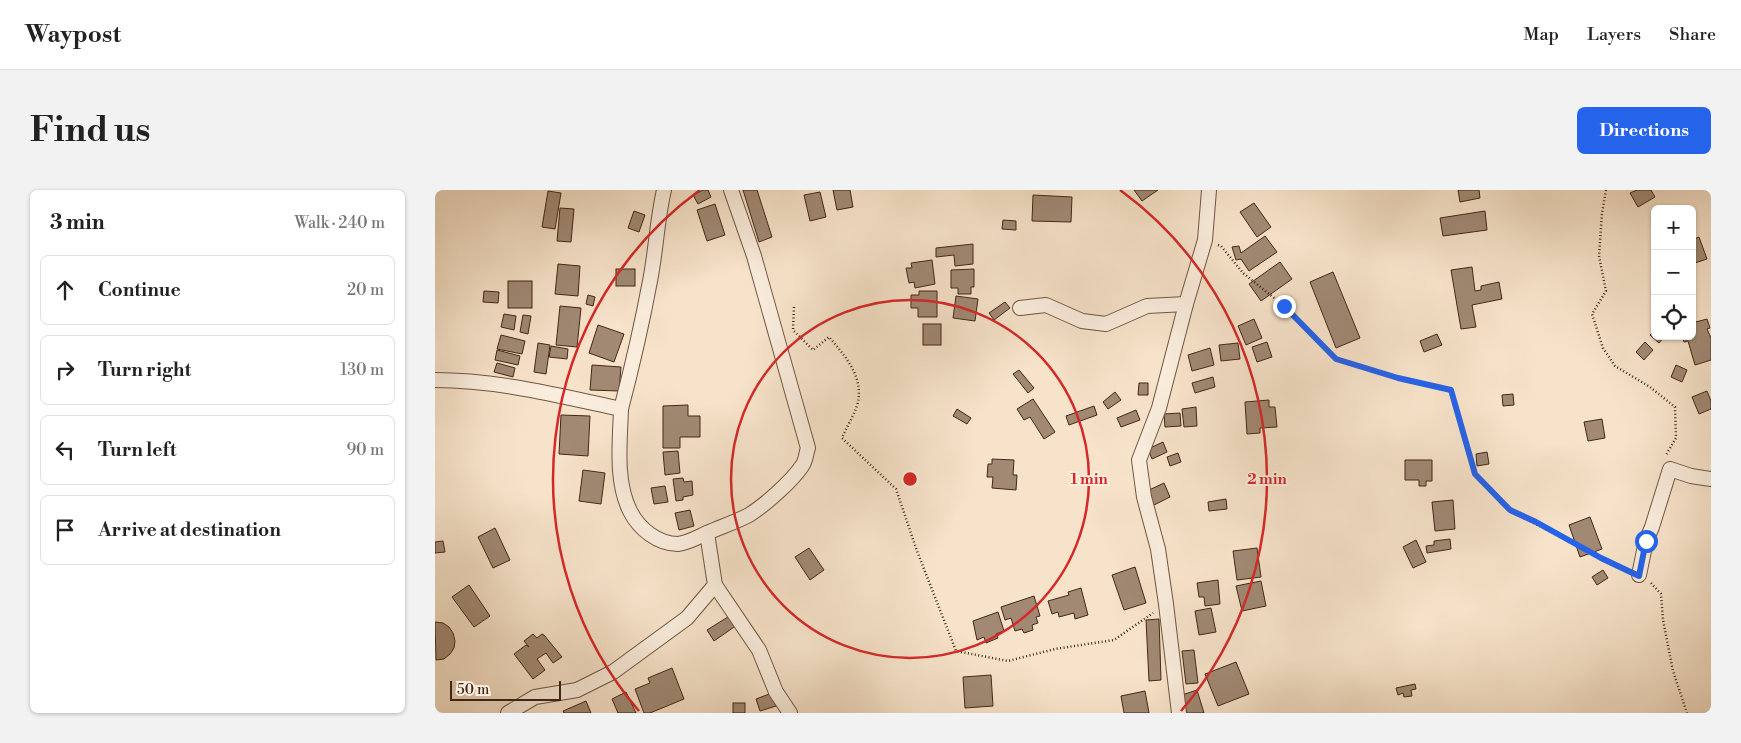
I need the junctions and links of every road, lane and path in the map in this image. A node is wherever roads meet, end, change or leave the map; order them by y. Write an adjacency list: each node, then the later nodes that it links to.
1 (664, 190): 10 (street)
2 (731, 190): 13 (street)
3 (1209, 190): 5 (street)
4 (1606, 190): 11 (path)
5 (1205, 240): 6 (street); 14 (path)
6 (1186, 304): 8 (street); 16 (street)
7 (795, 307): 16 (path)
8 (1020, 308)
9 (435, 380): 10 (street)
10 (621, 409): 13 (street)
11 (1670, 469): 12 (street); 14 (street)
12 (1711, 479)
13 (707, 533): 15 (street)
14 (1639, 576): 20 (path)
15 (715, 585): 17 (street); 18 (street)
16 (1167, 604): 19 (street)
17 (508, 713)
18 (790, 713)
19 (1179, 713)
20 (1687, 713)

